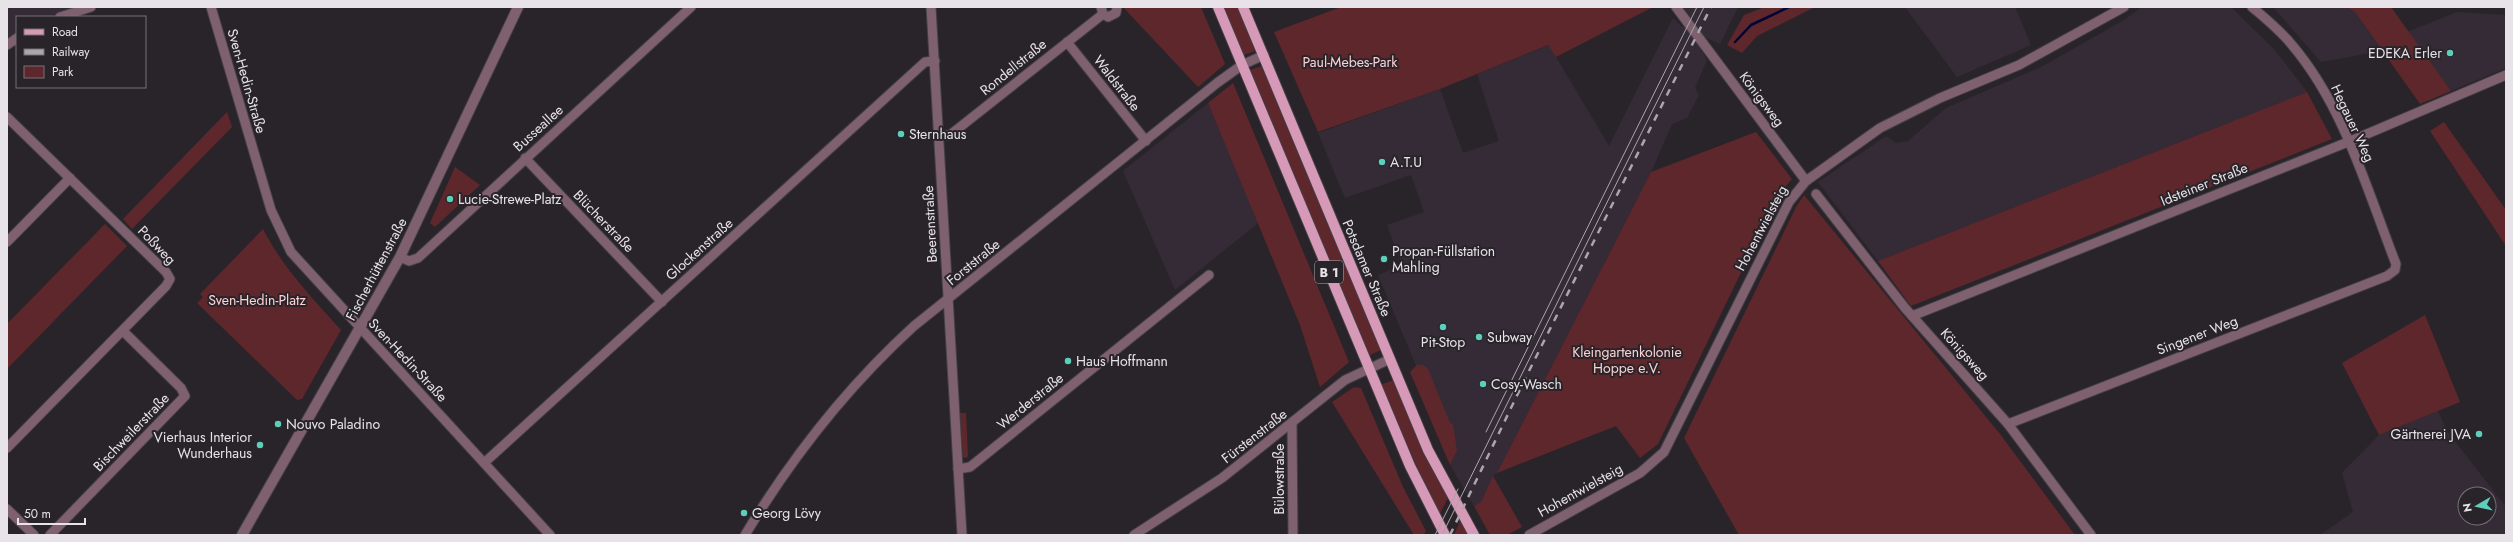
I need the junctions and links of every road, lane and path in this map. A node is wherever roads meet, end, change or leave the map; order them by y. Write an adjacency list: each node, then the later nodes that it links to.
1 (91, 7): 13 (street)
2 (211, 7): 36 (street, Sven-Hedin-Straße)
3 (518, 7): 30 (street, Fischerhüttenstraße)
4 (691, 7): 25 (street, Busseallee)
5 (931, 7): 18 (street, Beerenstraße)
6 (1117, 7): 12 (street, Rondellstraße)
7 (1218, 7): 19 (main road, B 1)
8 (1243, 7): 17 (main road, Potsdamer Straße / B 1)
9 (1676, 7): 27 (street, Königsweg)
10 (2124, 7): 27 (street, Hohentwielsteig)
11 (2252, 7): 24 (street, Hegauer Weg)
12 (1102, 10): 15 (street, Rondellstraße)
13 (63, 16)
14 (16, 39): 16 (street)
15 (1067, 42): 22 (street, Rondellstraße); 23 (street, Waldstraße)
16 (7, 45)
17 (1264, 55): 19 (street, Forststraße); 38 (main road, Potsdamer Straße / B 1)
18 (935, 61): 22 (street, Beerenstraße); 34 (street, Glockenstraße)
19 (1242, 65): 23 (street, Forststraße); 39 (main road, B 1)
20 (2506, 75): 24 (street, Idsteiner Straße)
21 (7, 117): 26 (street, Poßweg)
22 (939, 136): 33 (street, Beerenstraße)
23 (1146, 141): 33 (street, Forststraße)
24 (2348, 142): 31 (street, Hegauer Weg); 35 (street, Idsteiner Straße)
25 (525, 158): 30 (street, Busseallee); 34 (street, Blücherstraße)
26 (70, 178): 29 (street); 37 (street, Poßweg)
27 (1806, 181): 56 (street, Hohentwielsteig)
28 (1816, 194): 35 (street, Königsweg)
29 (7, 242)
30 (400, 257): 36 (street, Fischerhüttenstraße)
31 (2395, 270): 41 (street, Singener Weg)
32 (1209, 275): 44 (street, Werderstraße)
33 (949, 299): 44 (street, Beerenstraße); 50 (street, Forststraße)
34 (662, 302): 43 (street, Glockenstraße)
35 (1912, 316): 41 (street, Königsweg)
36 (360, 329): 43 (street, Sven-Hedin-Straße); 48 (street, Fischerhüttenstraße)
37 (123, 331): 42 (street, Poßweg); 47 (street, Bischweilerstraße)
38 (1390, 359): 39 (street, Fürstenstraße); 55 (main road, Potsdamer Straße / B 1)
39 (1369, 368): 40 (street, Fürstenstraße); 54 (main road, B 1)
40 (1292, 424): 52 (street, Fürstenstraße); 53 (street, Bülowstraße)
41 (2008, 424): 57 (street, Königsweg)
42 (7, 448)
43 (484, 463): 49 (street, Sven-Hedin-Straße)
44 (958, 469): 51 (street, Beerenstraße)
45 (7, 509): 46 (street)
46 (34, 535)
47 (50, 535)
48 (242, 535)
49 (550, 535)
50 (745, 535)
51 (962, 535)
52 (1134, 535)
53 (1293, 535)
54 (1445, 535)
55 (1474, 535)
56 (1529, 535)
57 (2090, 535)

